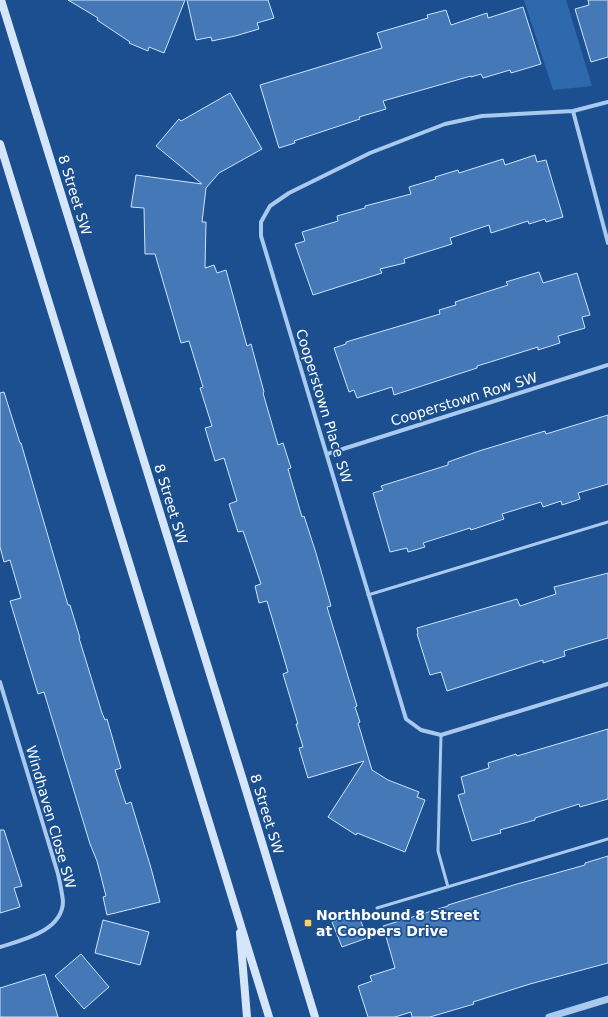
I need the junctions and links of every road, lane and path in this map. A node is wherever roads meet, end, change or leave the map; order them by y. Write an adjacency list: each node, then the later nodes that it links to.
1 (2, 0): 21 (main road, 8 Street SW)
2 (608, 102): 3 (street, Cooperstown Place SW)
3 (573, 111): 5 (street); 7 (street, Cooperstown Place SW)
4 (0, 144): 16 (main road)
5 (608, 243)
6 (608, 365): 7 (street, Cooperstown Row SW)
7 (327, 454): 9 (street, Cooperstown Place SW)
8 (608, 522): 9 (lane)
9 (368, 595): 12 (street, Cooperstown Place SW)
10 (0, 682): 17 (street, Windhaven Close SW)
11 (608, 684): 12 (street)
12 (441, 735): 14 (lane)
13 (608, 839): 14 (lane)
14 (448, 887): 15 (lane)
15 (377, 908)
16 (239, 917): 19 (main road); 20 (main road)
17 (0, 947)
18 (608, 999): 22 (street)
19 (247, 1017)
20 (269, 1017)
21 (315, 1017)
22 (549, 1017)

